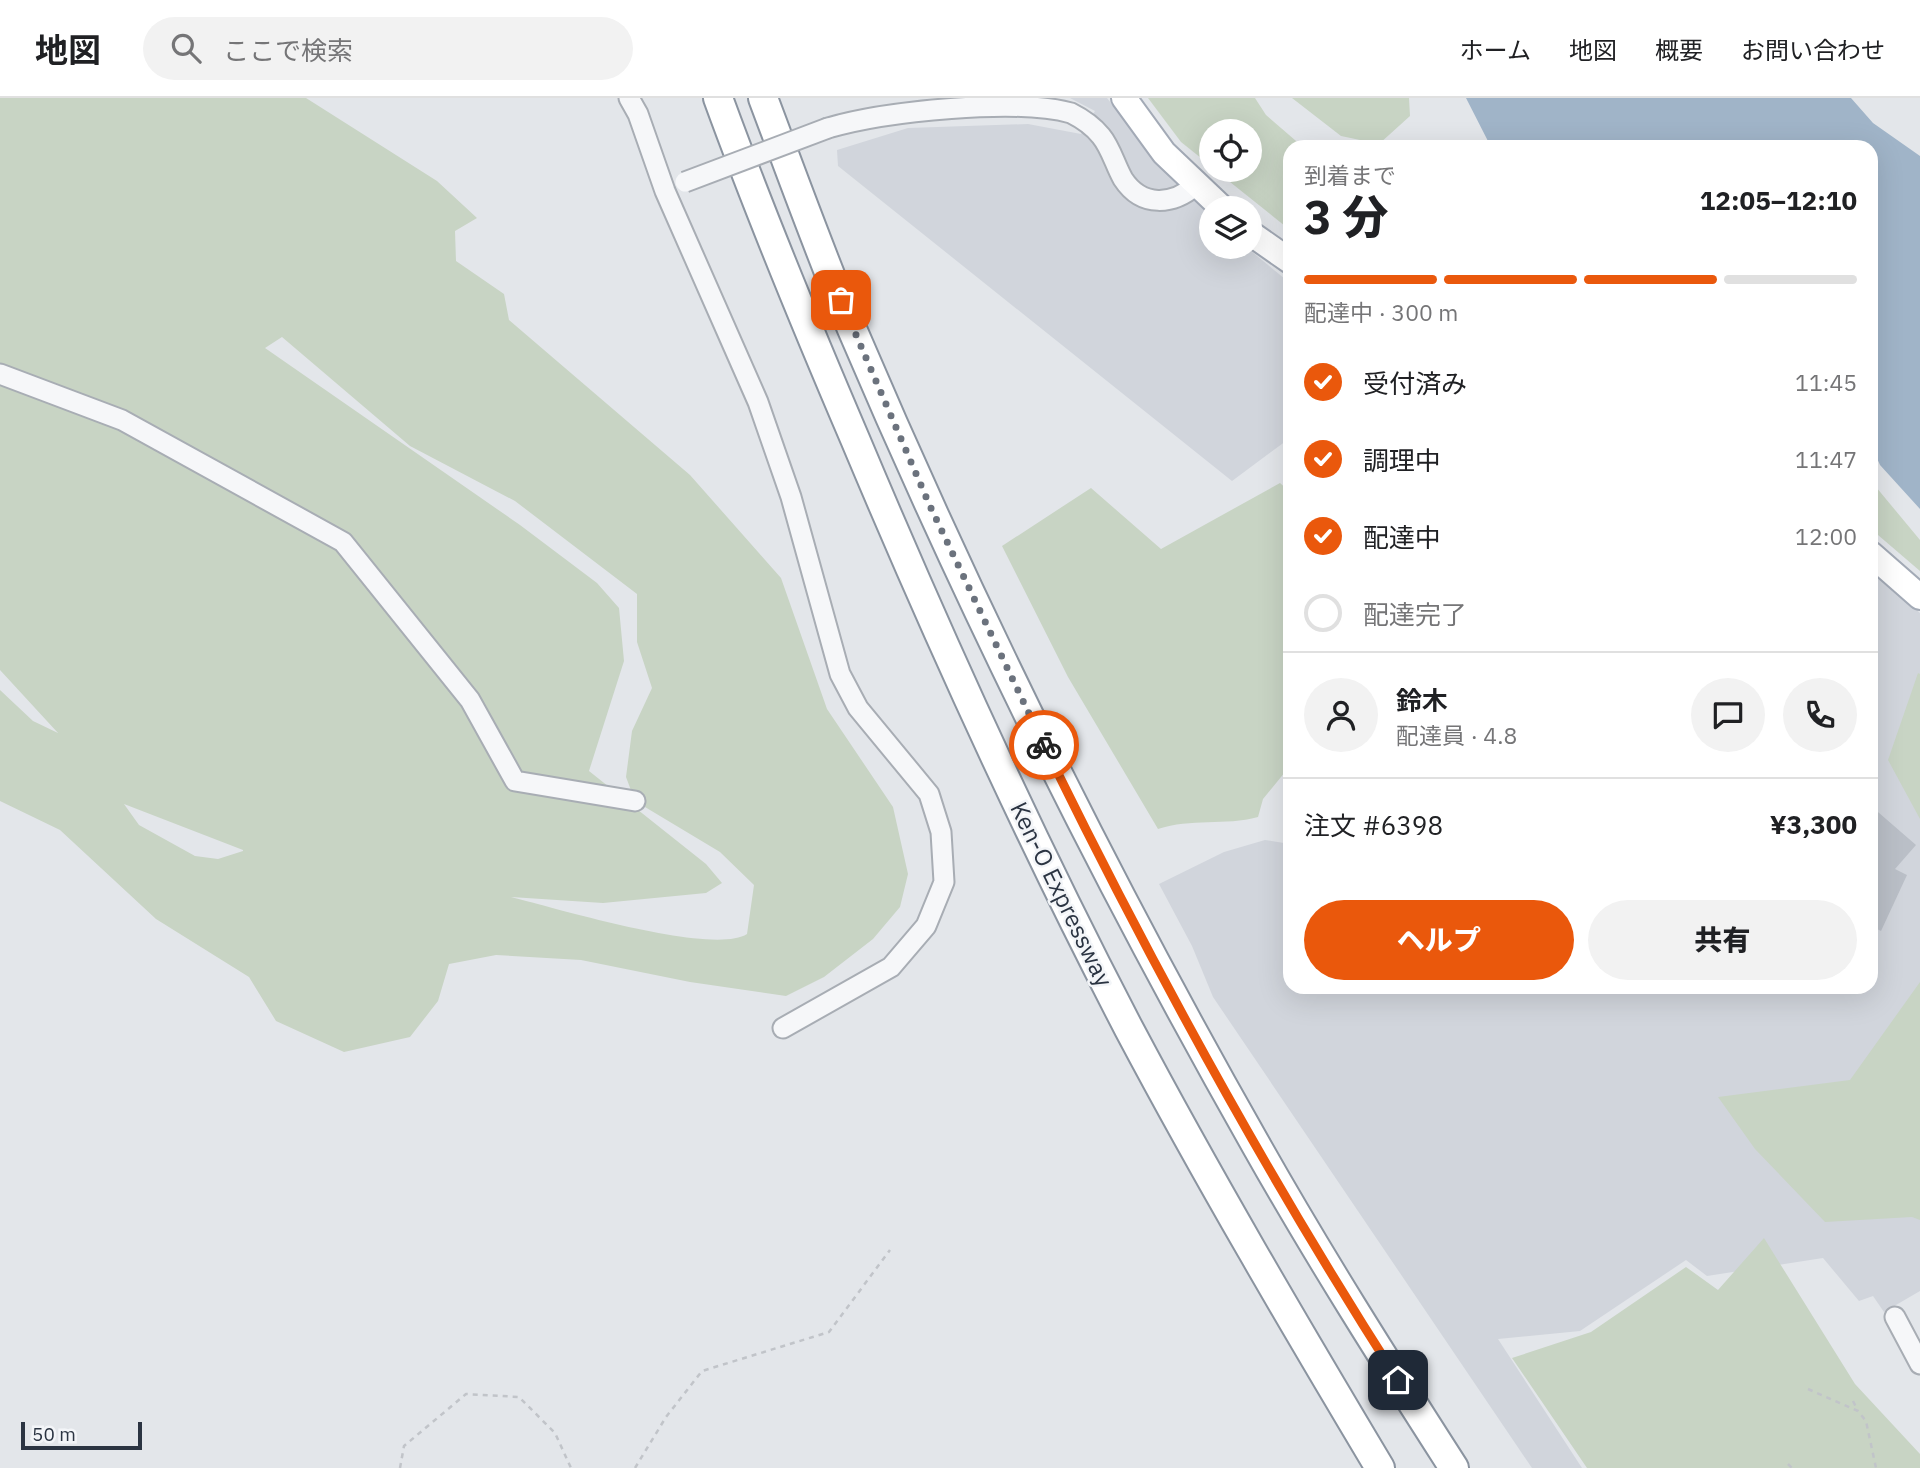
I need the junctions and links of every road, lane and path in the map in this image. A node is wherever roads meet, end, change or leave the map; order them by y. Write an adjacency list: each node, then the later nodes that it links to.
1 (629, 98): 6 (lane)
2 (719, 98): 25 (highway, Ken-O Expressway)
3 (763, 98): 26 (highway, Ken-O Expressway)
4 (1124, 98): 5 (main road)
5 (1196, 185): 6 (lane, bridge); 7 (main road)
6 (665, 191): 14 (lane)
7 (1208, 196)
8 (1262, 241): 9 (main road)
9 (1283, 256)
10 (0, 374): 13 (lane)
11 (1878, 560): 12 (main road)
12 (1920, 597)
13 (635, 800)
14 (783, 1028)
15 (890, 1251): 24 (path)
16 (1895, 1317): 17 (lane)
17 (1920, 1364)
18 (1808, 1389): 20 (path)
19 (1853, 1401): 20 (path)
20 (1858, 1411): 28 (path)
21 (1788, 1464): 27 (path)
22 (400, 1468): 23 (path)
23 (571, 1468)
24 (635, 1468)
25 (1380, 1468)
26 (1454, 1468)
27 (1792, 1468)
28 (1876, 1468)

